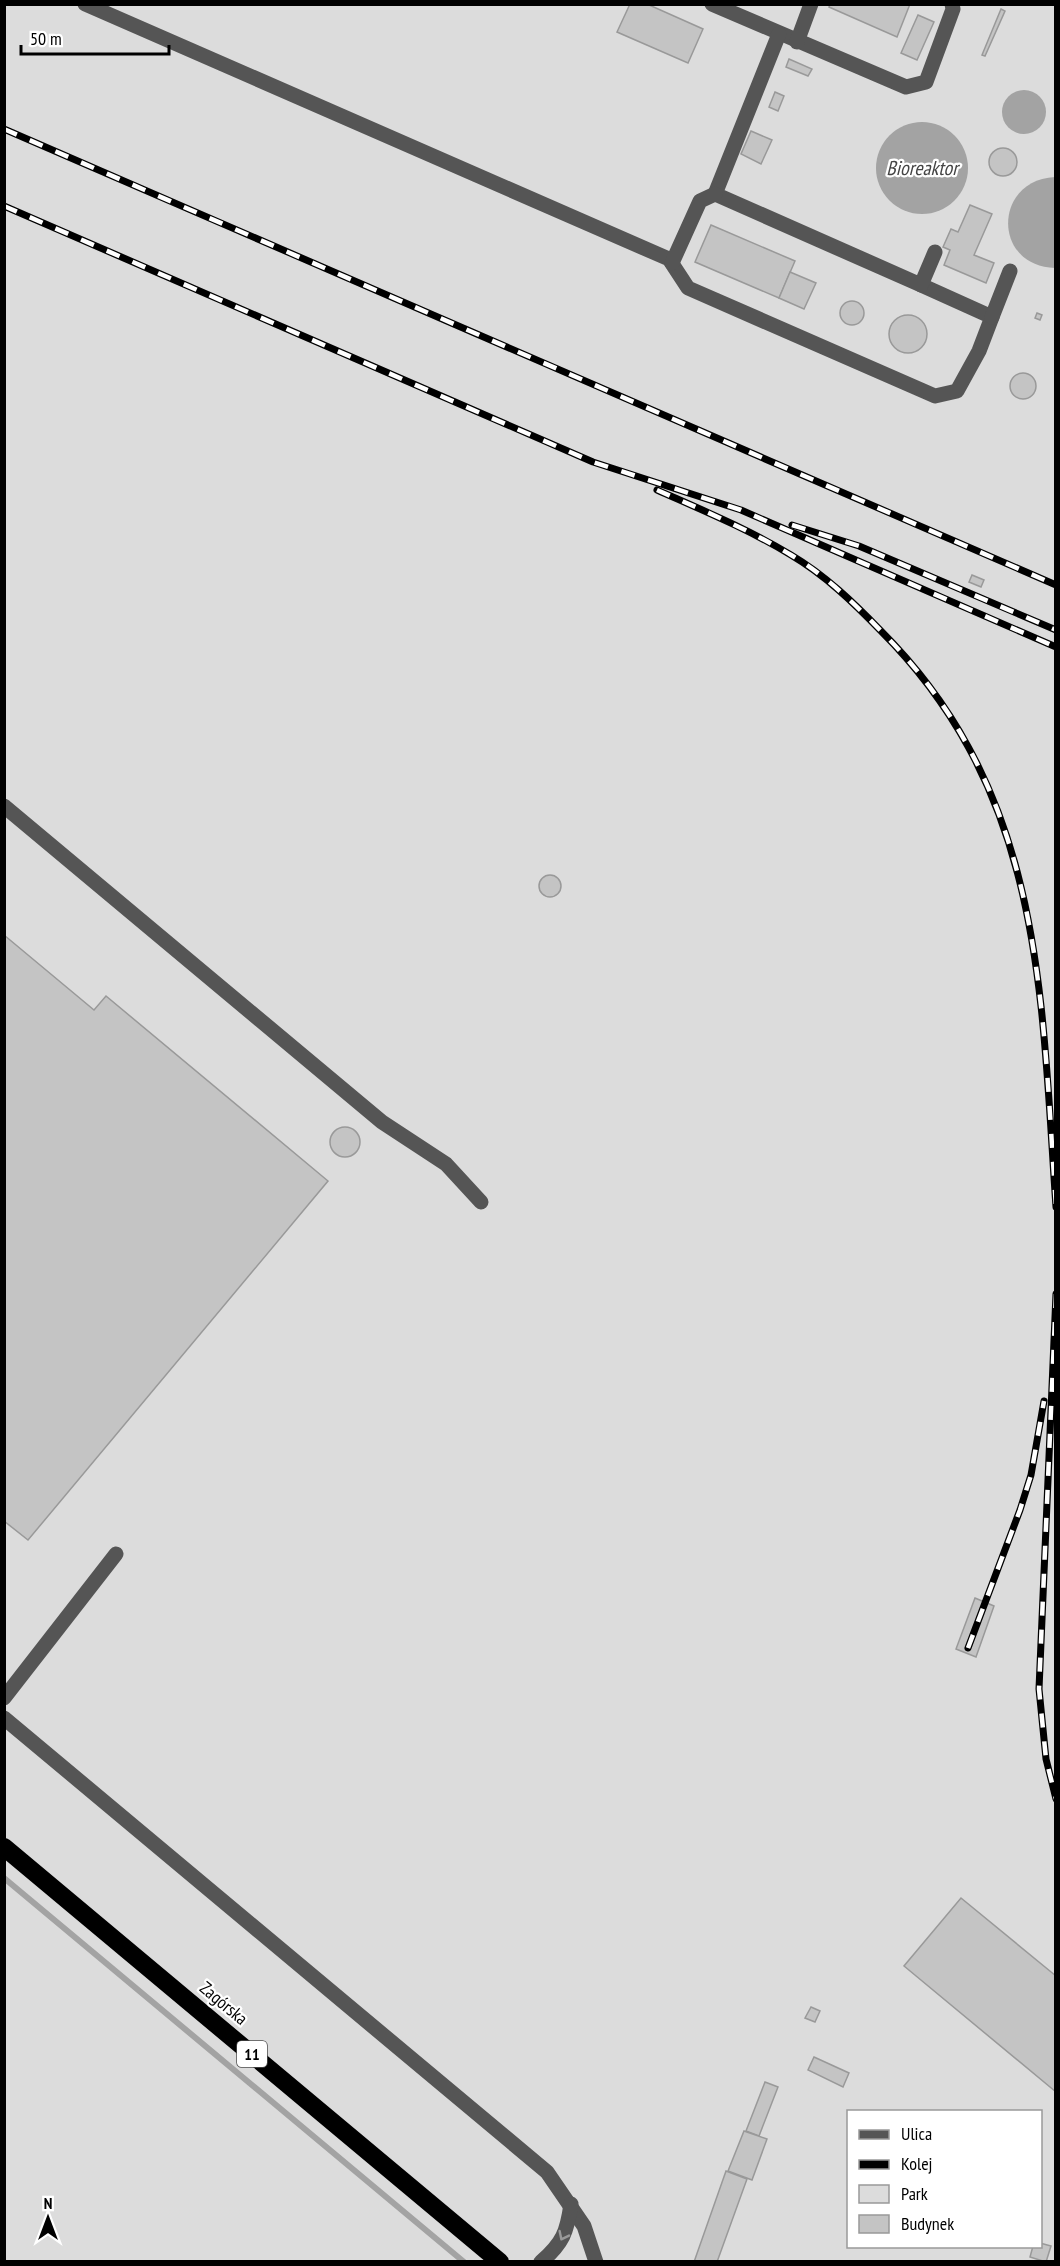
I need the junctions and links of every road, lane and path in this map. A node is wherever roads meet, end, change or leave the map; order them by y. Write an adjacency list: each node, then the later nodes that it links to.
1 (85, 4): 9 (lane)
2 (712, 4): 5 (lane)
3 (811, 4): 6 (lane)
4 (952, 4): 6 (lane)
5 (779, 34): 6 (lane); 7 (lane)
6 (797, 42)
7 (715, 194): 9 (lane); 11 (lane)
8 (935, 252): 11 (lane)
9 (672, 263): 12 (lane)
10 (1010, 271): 12 (lane)
11 (921, 285): 12 (lane)
12 (992, 317)
13 (4, 806): 14 (lane)
14 (481, 1202)
15 (116, 1554): 16 (lane)
16 (4, 1698)
17 (4, 1718): 19 (lane)
18 (4, 1847): 21 (highway, Zagórska / 11)
19 (571, 2204): 20 (lane); 22 (lane, one-way to 22)
20 (592, 2258)
21 (500, 2262)
22 (541, 2262)

